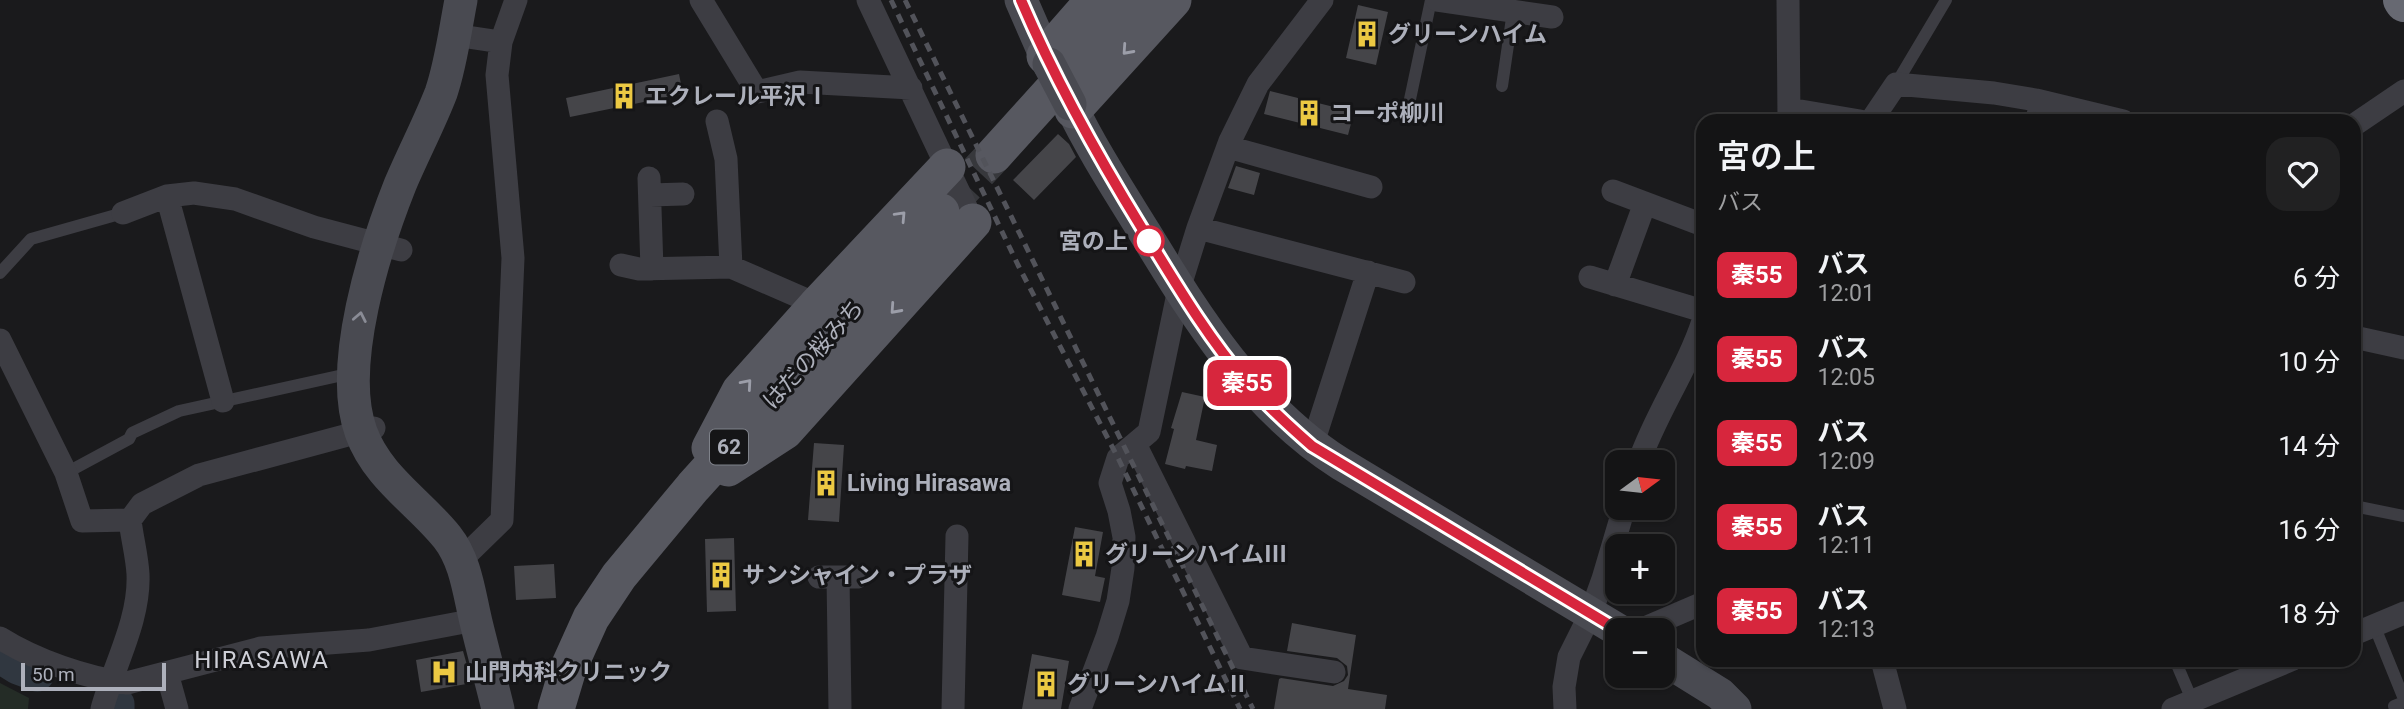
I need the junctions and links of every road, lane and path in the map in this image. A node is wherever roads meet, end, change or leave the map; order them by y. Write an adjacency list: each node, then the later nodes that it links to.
1 (460, 0): 17 (street)
2 (482, 0): 17 (street)
3 (516, 0): 17 (street)
4 (701, 0): 21 (street)
5 (868, 0): 21 (street)
6 (1021, 0): 18 (street)
7 (1094, 0): 18 (main road)
8 (1134, 0): 32 (main road)
9 (1173, 0): 24 (main road, one-way to 24)
10 (1322, 0): 31 (street)
11 (1431, 0): 23 (lane)
12 (1437, 0): 15 (street)
13 (1788, 0): 26 (street)
14 (1946, 0): 19 (lane)
15 (1513, 11): 16 (street); 20 (lane)
16 (1552, 17)
17 (477, 38): 43 (street); 72 (street)
18 (1047, 60): 24 (street, bridge)
19 (1896, 85): 25 (street); 27 (street)
20 (1502, 86)
21 (911, 88): 33 (street)
22 (2404, 91): 29 (street)
23 (1409, 104)
24 (1071, 107): 52 (street)
25 (2033, 110): 28 (street)
26 (1789, 114)
27 (1876, 114)
28 (2066, 114)
29 (2361, 120)
30 (717, 121): 45 (street)
31 (1228, 147): 34 (street); 42 (street)
32 (994, 155)
33 (947, 167): 40 (street); 53 (main road, one-way to 33)
34 (1371, 187)
35 (1613, 191): 38 (street)
36 (683, 194): 46 (street)
37 (167, 196): 39 (street); 43 (street); 60 (street)
38 (1644, 203): 41 (street); 51 (street)
39 (123, 214): 48 (lane)
40 (957, 217): 66 (main road)
41 (1696, 222)
42 (1198, 228): 47 (street); 52 (street)
43 (389, 247): 59 (street, one-way to 43); 61 (street)
44 (621, 265): 46 (street)
45 (731, 267): 46 (street); 53 (street)
46 (652, 269)
47 (1368, 272): 50 (street); 63 (street)
48 (0, 273)
49 (1590, 277): 51 (street)
50 (1404, 282)
51 (1615, 285): 54 (street)
52 (1179, 289): 62 (street); 63 (street)
53 (816, 306): 66 (main road, one-way to 53)
54 (1696, 309)
55 (1696, 339): 64 (street)
56 (2361, 339): 58 (street)
57 (0, 341): 65 (street)
58 (2404, 348)
59 (353, 372): 60 (lane); 61 (street)
60 (223, 401): 65 (lane)
61 (369, 430): 69 (street); 72 (street)
62 (1135, 444): 85 (street); 96 (street)
63 (1312, 446): 78 (street)
64 (1644, 450)
65 (66, 473): 69 (street)
66 (693, 487): 93 (main road, 62)
67 (2361, 507): 68 (lane)
68 (2404, 516)
69 (130, 520): 87 (street)
70 (1622, 520): 78 (street)
71 (957, 537): 95 (street)
72 (461, 559): 77 (street)
73 (838, 577): 94 (street)
74 (1696, 606): 76 (street)
75 (2404, 613): 79 (street)
76 (1668, 618)
77 (475, 620): 86 (street); 92 (street)
78 (1604, 622): 97 (street)
79 (2364, 630): 88 (lane)
80 (0, 638): 87 (street)
81 (1675, 666): 98 (street)
82 (1884, 667): 99 (street)
83 (2176, 667): 89 (lane)
84 (2274, 667): 89 (street)
85 (1334, 672)
86 (167, 673): 87 (street); 91 (street)
87 (110, 681): 90 (street)
88 (2404, 700): 100 (lane)
89 (2182, 705)
90 (102, 709)
91 (177, 709)
92 (498, 709)
93 (556, 709)
94 (840, 709)
95 (953, 709)
96 (1080, 709)
97 (1565, 709)
98 (1735, 709)
99 (1895, 709)
100 (2395, 709)

